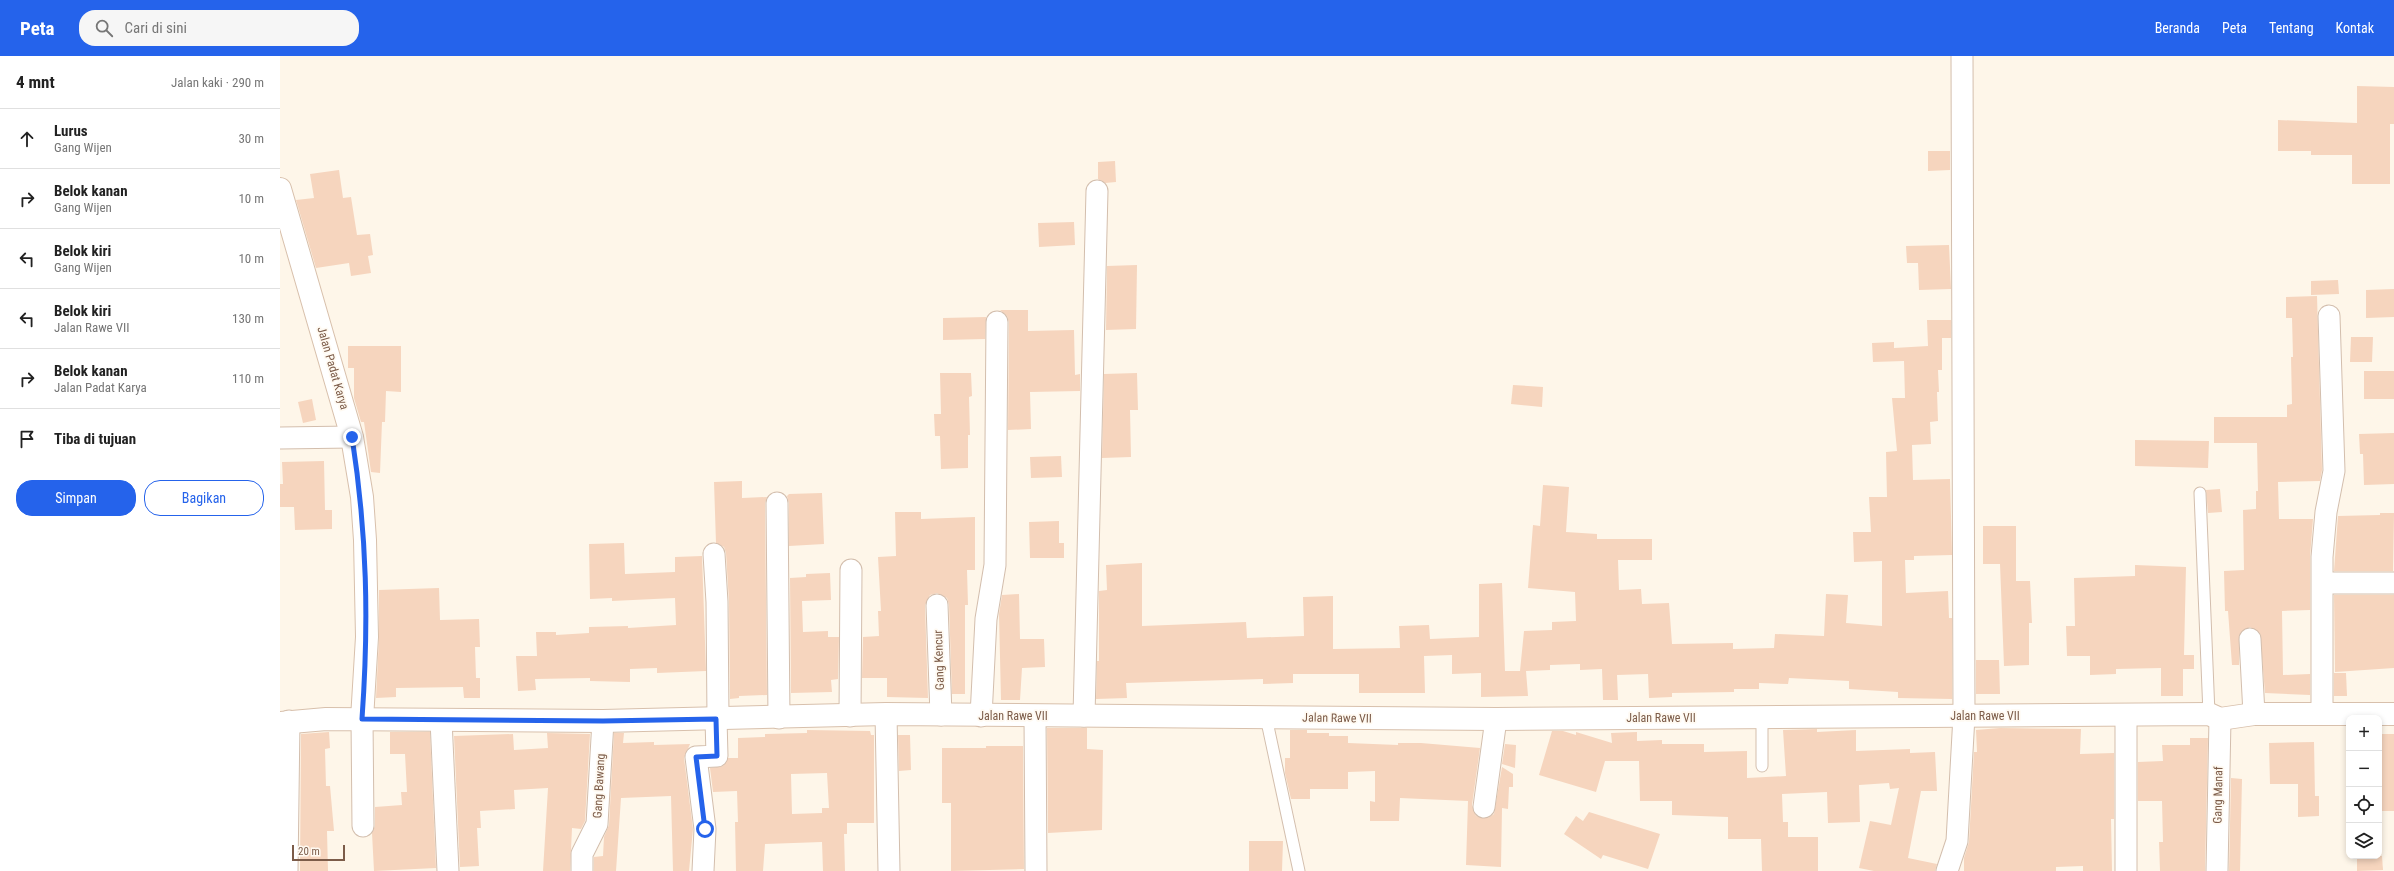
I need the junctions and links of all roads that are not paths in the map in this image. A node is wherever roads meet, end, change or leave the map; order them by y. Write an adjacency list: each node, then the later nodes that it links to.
1 (1962, 56): 26 (street)
2 (280, 188): 6 (main road, Jalan Padat Karya)
3 (1096, 191): 25 (street)
4 (2329, 316): 12 (street)
5 (997, 322): 23 (street)
6 (352, 437): 7 (street); 31 (main road, Jalan Padat Karya)
7 (280, 438)
8 (2200, 493): 29 (lane)
9 (777, 502): 30 (street)
10 (714, 554): 32 (street)
11 (851, 570): 21 (street)
12 (2323, 583): 13 (street); 16 (street)
13 (2394, 583)
14 (937, 605): 22 (street, Gang Kencur)
15 (2250, 639): 18 (street)
16 (2322, 713): 18 (main road, Jalan Rawe VII); 19 (main road, Jalan Rawe VII)
17 (886, 714): 21 (main road, Jalan Rawe VII); 22 (main road, Jalan Rawe VII); 44 (street)
18 (2254, 714): 29 (main road, Jalan Rawe VII)
19 (2394, 714)
20 (2126, 715): 26 (main road, Jalan Rawe VII); 29 (main road, Jalan Rawe VII); 48 (street)
21 (850, 716): 30 (main road, Jalan Rawe VII)
22 (941, 716): 23 (main road, Jalan Rawe VII)
23 (981, 716): 24 (main road, Jalan Rawe VII)
24 (1035, 716): 25 (main road, Jalan Rawe VII); 45 (street)
25 (1084, 716): 27 (main road, Jalan Rawe VII)
26 (1964, 716): 28 (main road, Jalan Rawe VII); 47 (street)
27 (1266, 717): 33 (main road, Jalan Rawe VII); 46 (lane)
28 (1762, 717): 33 (main road, Jalan Rawe VII); 37 (lane)
29 (2215, 717): 49 (street, Gang Manaf)
30 (779, 718): 32 (main road, Jalan Rawe VII)
31 (362, 719): 34 (main road, Jalan Rawe VII); 36 (main road, Jalan Rawe VII); 39 (street)
32 (717, 719): 35 (main road, Jalan Rawe VII); 43 (street)
33 (1496, 719): 38 (street)
34 (441, 720): 35 (main road, Jalan Rawe VII); 41 (street)
35 (603, 721): 42 (street, Gang Bawang)
36 (284, 722): 40 (street)
37 (1762, 766)
38 (1484, 807)
39 (363, 826)
40 (284, 869)
41 (448, 871)
42 (582, 871)
43 (703, 871)
44 (889, 871)
45 (1036, 871)
46 (1299, 871)
47 (1947, 871)
48 (2126, 871)
49 (2217, 871)

